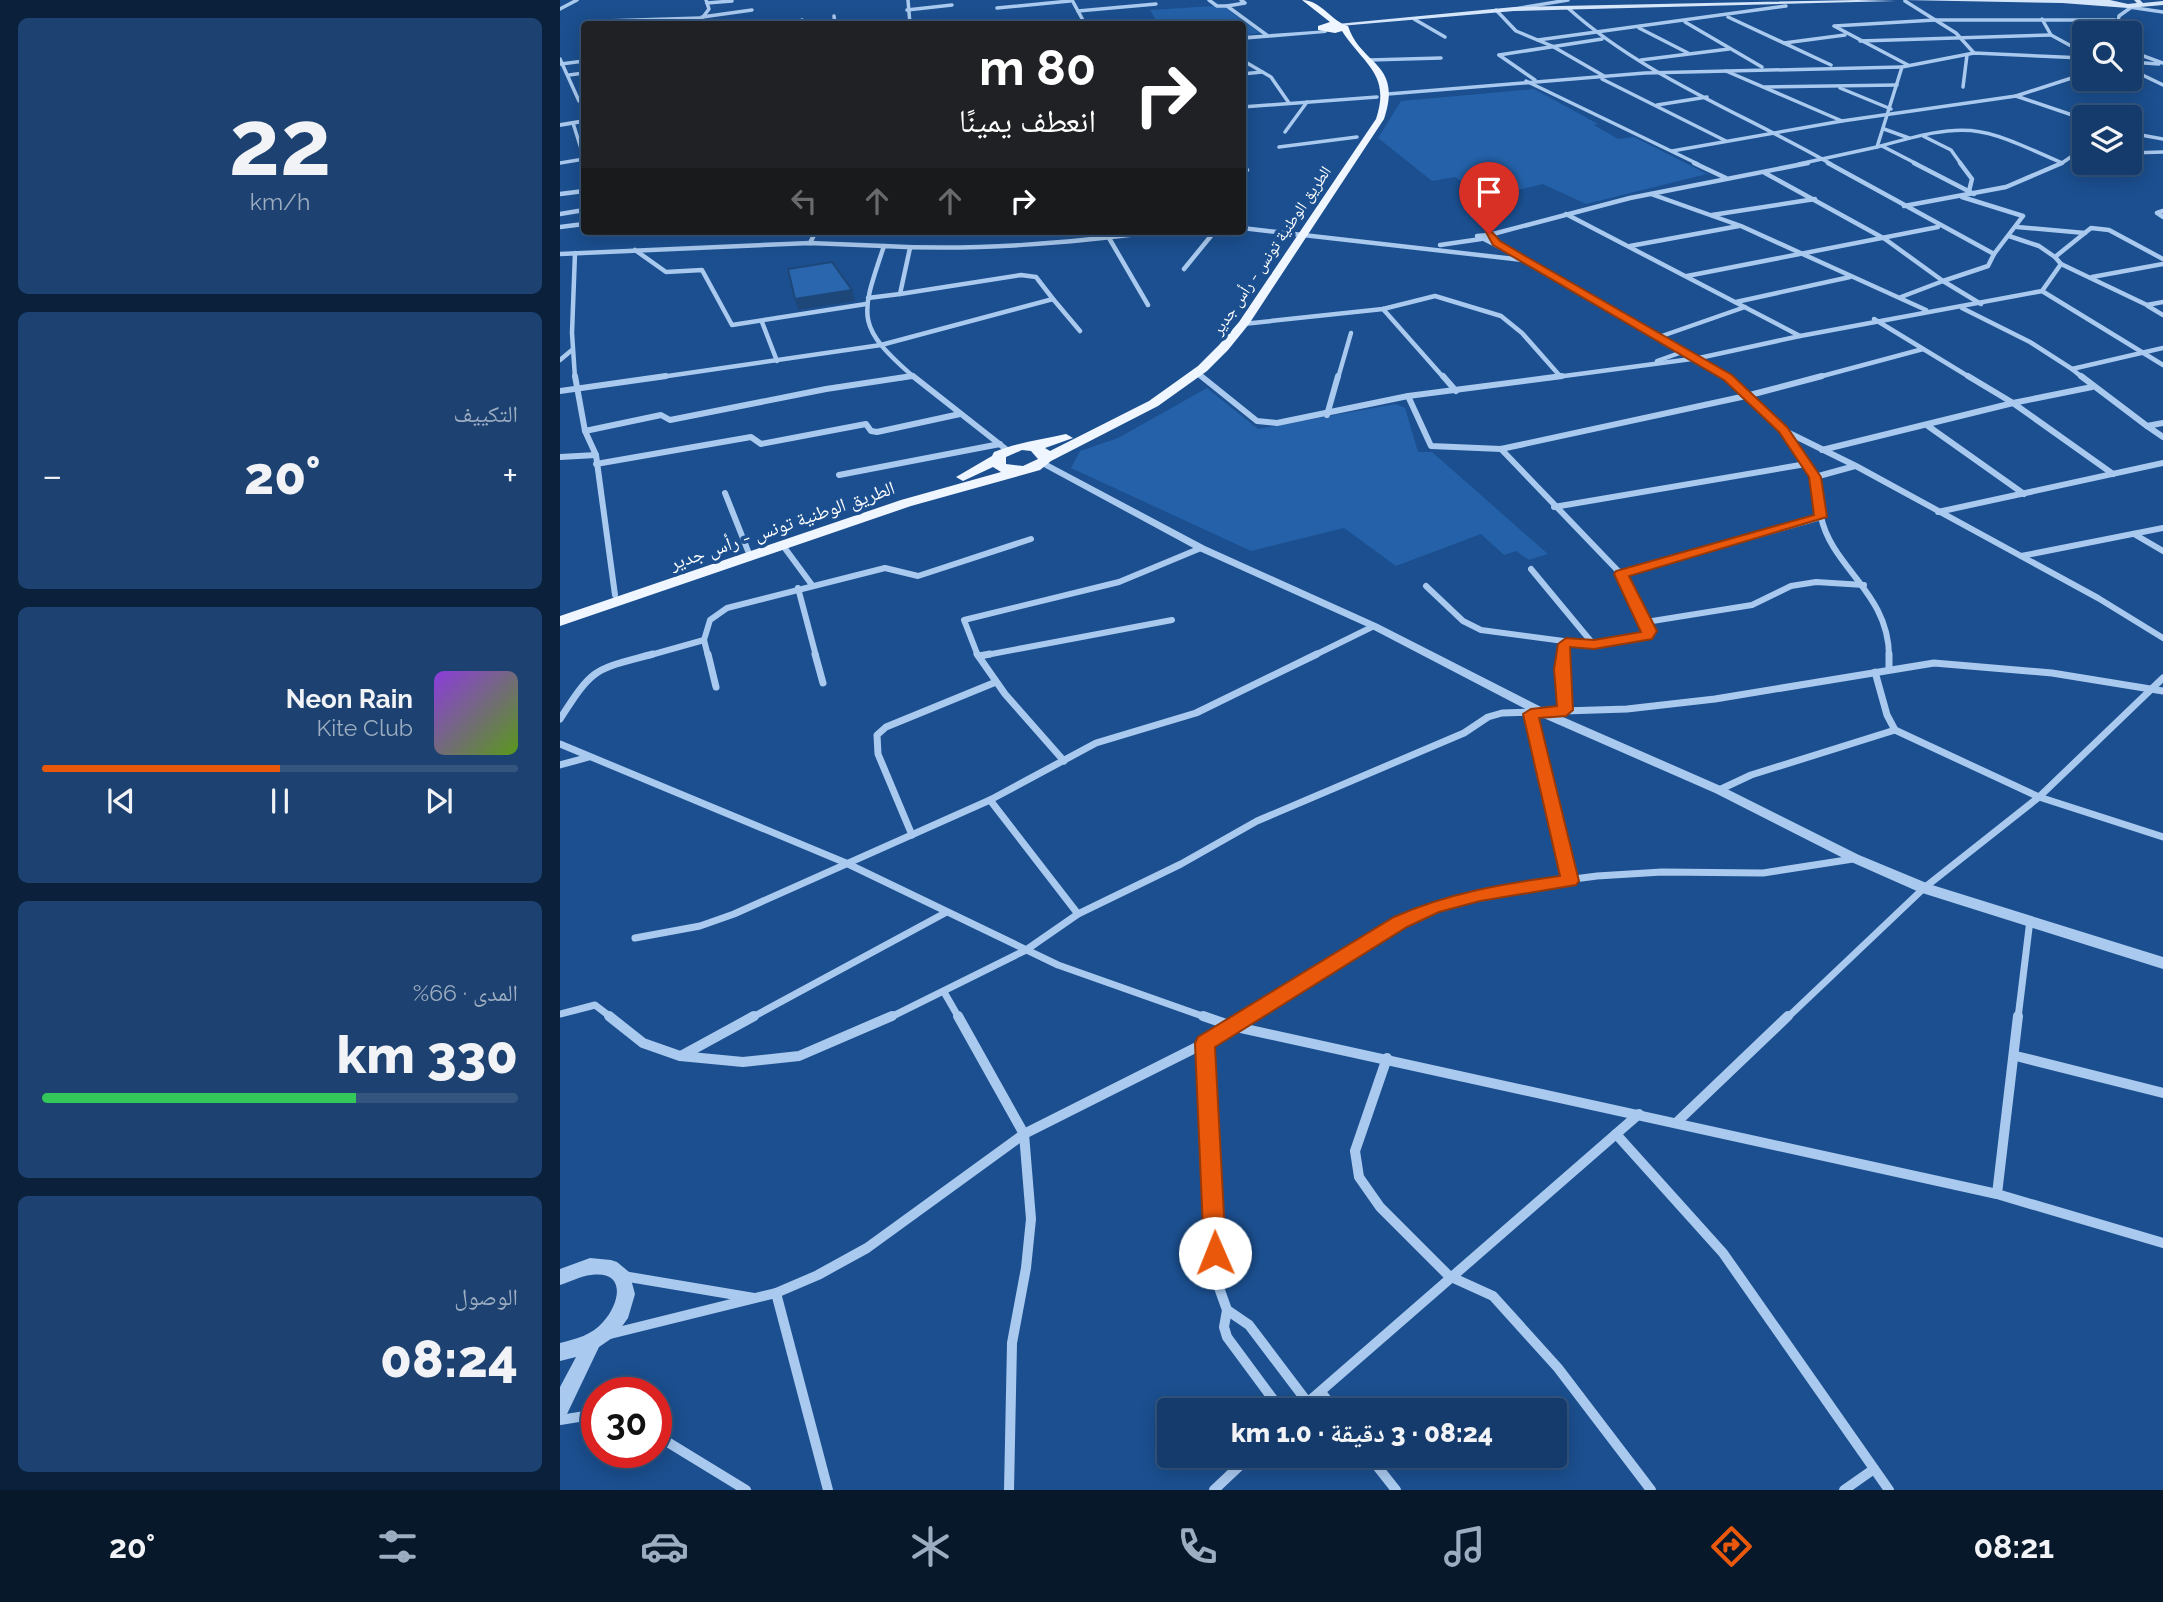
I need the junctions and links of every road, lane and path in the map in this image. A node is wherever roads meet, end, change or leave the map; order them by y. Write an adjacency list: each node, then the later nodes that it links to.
1 (577, 0): 33 (street)
2 (908, 0): 36 (street)
3 (1032, 0): 28 (street)
4 (1209, 0): 29 (street)
5 (1241, 0): 29 (street)
6 (1298, 0): 53 (main road)
7 (1306, 0): 8 (street); 53 (main road)
8 (1312, 0)
9 (1871, 0): 23 (main road)
10 (1906, 0): 12 (main road); 19 (main road); 45 (street)
11 (1974, 0): 12 (main road)
12 (1980, 0): 13 (main road)
13 (1994, 0): 20 (main road)
14 (2072, 0): 20 (main road)
15 (2108, 0): 31 (main road)
16 (732, 1): 21 (street)
17 (1072, 1): 28 (street); 38 (street)
18 (1555, 1): 26 (street); 34 (street)
19 (1890, 1): 23 (main road)
20 (2062, 1): 31 (main road)
21 (707, 2): 42 (street)
22 (2163, 2): 24 (main road)
23 (1857, 3): 30 (main road)
24 (2136, 3): 31 (main road); 39 (street)
25 (1156, 4): 38 (street)
26 (1568, 4): 30 (main road); 34 (main road); 55 (street)
27 (952, 5): 36 (street)
28 (1037, 5): 32 (street)
29 (1227, 6): 56 (street)
30 (1786, 6): 41 (street)
31 (2119, 7): 46 (street)
32 (997, 8)
33 (560, 9)
34 (1510, 9): 37 (main road)
35 (752, 10): 42 (street)
36 (907, 10): 50 (street)
37 (1496, 10): 43 (main road); 53 (main road); 63 (street)
38 (1078, 11): 51 (street)
39 (2163, 12)
40 (834, 16): 49 (street)
41 (1727, 16): 52 (street); 65 (street)
42 (701, 18): 47 (street); 48 (street)
43 (1414, 19): 53 (main road); 59 (street)
44 (2042, 19): 45 (street); 46 (street); 58 (street)
45 (1935, 20): 57 (street); 60 (street)
46 (2115, 20)
47 (604, 21)
48 (688, 21)
49 (835, 21)
50 (910, 21)
51 (1083, 21)
52 (1685, 22): 54 (street); 67 (street)
53 (1333, 28): 56 (street); 75 (main road); 104 (main road)
54 (1639, 28): 55 (street); 70 (street)
55 (1593, 33): 62 (street); 63 (street)
56 (1267, 35): 61 (street)
57 (1846, 35): 64 (street); 65 (street)
58 (2051, 35): 60 (street); 68 (street)
59 (1445, 37)
60 (1960, 37): 64 (street); 69 (street)
61 (1246, 38)
62 (1602, 39): 66 (street); 76 (street)
63 (1538, 40): 66 (street)
64 (1860, 41): 82 (street)
65 (1783, 43): 83 (street)
66 (1552, 46): 94 (street); 98 (street)
67 (1729, 48): 70 (street); 84 (street)
68 (2072, 48)
69 (1974, 53): 71 (street); 72 (street)
70 (1689, 54): 76 (street)
71 (1967, 55): 82 (street); 103 (street)
72 (2072, 55)
73 (2142, 56): 81 (street)
74 (1441, 58): 75 (street)
75 (1369, 60): 104 (main road)
76 (1641, 60): 92 (street)
77 (581, 61): 78 (street)
78 (561, 62): 90 (street)
79 (1246, 62): 87 (street)
80 (2142, 63): 81 (street)
81 (2163, 64)
82 (1908, 65): 85 (street)
83 (1835, 66): 84 (street); 85 (street)
84 (1763, 67): 86 (street)
85 (1902, 67): 99 (street)
86 (1722, 70): 92 (street); 102 (street)
87 (1262, 72): 93 (street); 109 (street)
88 (2142, 72): 100 (street)
89 (560, 73): 90 (street)
90 (568, 73): 91 (street); 107 (street)
91 (581, 73)
92 (1664, 73): 94 (street); 105 (street)
93 (1246, 74)
94 (1606, 77): 95 (street)
95 (1600, 78): 98 (street); 110 (street)
96 (2072, 78): 106 (street)
97 (1526, 80): 98 (street); 104 (street); 132 (street)
98 (1535, 80)
99 (1897, 85): 101 (street); 112 (street)
100 (2163, 85)
101 (1837, 86): 102 (street); 112 (street)
102 (1762, 87): 114 (street)
103 (1963, 87)
104 (1383, 95): 108 (street); 122 (main road, الطريق الوطنية تونس - رأس جدير); 167 (main road, الطريق الوطنية تونس - رأس جدير)
105 (1708, 96): 110 (street); 120 (street)
106 (2016, 96): 112 (street); 113 (street)
107 (581, 101)
108 (1307, 102): 109 (street); 119 (street)
109 (1289, 103): 111 (street)
110 (1655, 105): 128 (street)
111 (1246, 107)
112 (1890, 112): 114 (street); 118 (street)
113 (2072, 115)
114 (1842, 121): 120 (street)
115 (581, 122): 116 (street)
116 (573, 123): 117 (street); 131 (street)
117 (560, 125)
118 (1884, 130): 125 (street); 130 (street)
119 (1284, 131)
120 (1776, 133): 128 (street); 137 (street)
121 (1922, 135): 125 (street); 139 (street); 143 (street)
122 (1357, 136): 129 (street); 163 (main road, الطريق الوطنية تونس - رأس جدير)
123 (2142, 136): 124 (street)
124 (2147, 137): 126 (street); 127 (street)
125 (1910, 138): 130 (street)
126 (2142, 138)
127 (2163, 139)
128 (1726, 141): 132 (street)
129 (1279, 146)
130 (1880, 147): 137 (street); 143 (street)
131 (581, 148)
132 (1671, 151): 141 (street)
133 (2142, 152): 134 (street)
134 (2163, 152)
135 (2072, 156): 139 (street)
136 (581, 159): 138 (street)
137 (1821, 162): 140 (street); 149 (street)
138 (560, 163)
139 (2062, 163): 146 (street)
140 (1765, 173): 141 (street); 148 (street)
141 (1727, 179): 145 (street)
142 (581, 191): 144 (street)
143 (1969, 191): 146 (street)
144 (560, 194)
145 (1651, 194): 153 (street); 154 (street)
146 (1974, 194): 147 (street)
147 (1962, 197): 149 (street); 159 (street)
148 (1815, 199): 154 (street); 172 (street)
149 (1903, 206): 161 (street)
150 (581, 210): 152 (street)
151 (2163, 211): 155 (street)
152 (560, 214)
153 (1566, 214): 168 (street); 176 (street)
154 (1712, 215): 157 (street)
155 (2163, 218)
156 (581, 224): 158 (street)
157 (1741, 226): 176 (street); 183 (street)
158 (560, 227)
159 (2017, 227): 162 (street); 169 (street)
160 (1246, 228): 163 (street)
161 (1938, 228): 172 (street); 182 (street)
162 (2085, 233): 184 (street); 186 (street)
163 (1291, 234): 167 (street); 245 (main road, الطريق الوطنية تونس - رأس جدير)
164 (814, 235): 173 (street)
165 (1131, 235): 170 (street)
166 (1212, 235): 188 (street)
167 (1303, 235): 177 (street); 210 (main road, الطريق الوطنية تونس - رأس جدير)
168 (1490, 236): 171 (street); 174 (street)
169 (2009, 236): 182 (street); 184 (street)
170 (1109, 238): 178 (street); 201 (street)
171 (1481, 238): 174 (street); 177 (street)
172 (1885, 239): 183 (street); 192 (street)
173 (810, 243): 175 (street); 179 (street)
174 (1496, 243): 185 (street)
175 (884, 246): 178 (street); 197 (street)
176 (1629, 246): 189 (street)
177 (1429, 247): 185 (street)
178 (910, 248): 194 (street)
179 (635, 250): 180 (street); 209 (street)
180 (575, 253): 181 (street); 218 (street)
181 (560, 254)
182 (1994, 254): 192 (street)
183 (1801, 255): 189 (street); 190 (street)
184 (2054, 257): 187 (street)
185 (1523, 260): 214 (street)
186 (2163, 261): 191 (street)
187 (2061, 264): 191 (street); 193 (street)
188 (1184, 269)
189 (1686, 276): 198 (street)
190 (1850, 277): 195 (street); 198 (street)
191 (2092, 277): 202 (street)
192 (1943, 281): 195 (street); 200 (street)
193 (2042, 291): 200 (street); 220 (street)
194 (901, 294): 196 (street); 197 (street)
195 (1901, 297): 206 (street)
196 (1053, 299): 211 (street); 215 (street)
197 (867, 301): 209 (street); 215 (street)
198 (1735, 302): 203 (street)
199 (2163, 302): 202 (street)
200 (1982, 304): 204 (street)
201 (1148, 305)
202 (2147, 306): 207 (street)
203 (1745, 307): 213 (street); 214 (street)
204 (1961, 308): 206 (street); 226 (street)
205 (1383, 309): 210 (street); 229 (street); 233 (street)
206 (1926, 310): 208 (street)
207 (2163, 315)
208 (1874, 319): 213 (street); 217 (street)
209 (762, 322): 223 (street)
210 (1243, 324): 227 (main road, الطريق الوطنية تونس - رأس جدير)
211 (1080, 331)
212 (1350, 333): 238 (street)
213 (1800, 336): 221 (street)
214 (1659, 337): 219 (street)
215 (881, 345): 223 (street); 228 (street)
216 (2163, 348): 220 (street)
217 (1923, 349): 235 (street); 236 (street)
218 (572, 350): 222 (street); 231 (street)
219 (1685, 351): 221 (street); 225 (street)
220 (2143, 352): 224 (street); 226 (street)
221 (1699, 358): 225 (street); 235 (street)
222 (560, 360)
223 (777, 361): 231 (street)
224 (2163, 365)
225 (1640, 367): 229 (street)
226 (2072, 369): 230 (street)
227 (1199, 374): 238 (street); 251 (main road, الطريق الوطنية تونس - رأس جدير)
228 (912, 376): 237 (street); 243 (street)
229 (1560, 376): 233 (street)
230 (2092, 387): 236 (street); 241 (street)
231 (576, 389): 232 (street); 243 (street)
232 (560, 391)
233 (1456, 391): 234 (street)
234 (1408, 396): 238 (street); 246 (street)
235 (1746, 396): 242 (street); 246 (street)
236 (2013, 403): 240 (street); 257 (street)
237 (960, 414): 248 (street); 253 (street)
238 (1327, 415)
239 (2163, 423): 241 (street)
240 (1928, 426): 247 (street); 261 (street)
241 (2147, 426): 244 (street)
242 (1783, 430): 247 (street); 254 (street)
243 (585, 431): 249 (street)
244 (2163, 437)
245 (1034, 447): 248 (main road, الطريق الوطنية تونس - رأس جدير); 251 (main road)
246 (1501, 449): 262 (street)
247 (1822, 450): 255 (street)
248 (1001, 451): 256 (main road); 258 (street); 270 (main road, الطريق الوطنية تونس - رأس جدير)
249 (596, 455): 250 (street); 253 (street)
250 (560, 457)
251 (1044, 460): 256 (main road, الطريق الوطنية تونس - رأس جدير); 269 (street)
252 (2163, 463): 257 (street)
253 (596, 464): 279 (street)
254 (1806, 464): 259 (street); 262 (street)
255 (1856, 466): 259 (street); 263 (street)
256 (1018, 471): 268 (main road, الطريق الوطنية تونس - رأس جدير)
257 (2113, 474): 261 (street)
258 (839, 475)
259 (1815, 477): 264 (street)
260 (725, 493): 270 (street)
261 (2024, 494): 263 (street)
262 (1555, 507): 274 (street)
263 (1938, 512): 272 (street)
264 (1821, 517): 274 (street); 276 (street)
265 (2163, 528): 266 (street)
266 (2134, 534): 271 (street); 272 (street)
267 (1031, 539): 275 (street)
268 (784, 547): 275 (street); 282 (main road, الطريق الوطنية تونس - رأس جدير)
269 (1201, 548): 284 (street); 289 (street)
270 (748, 551): 279 (main road, الطريق الوطنية تونس - رأس جدير)
271 (2163, 551)
272 (2020, 556): 285 (street)
273 (1531, 569): 288 (street)
274 (1621, 574): 283 (street)
275 (811, 585): 278 (street)
276 (1864, 585): 283 (street); 290 (street)
277 (1426, 586): 287 (street)
278 (798, 588): 286 (street); 294 (street)
279 (615, 595): 280 (main road, الطريق الوطنية تونس - رأس جدير)
280 (560, 614)
281 (1172, 620): 289 (street)
282 (560, 621)
283 (1646, 622): 288 (street)
284 (1374, 626): 299 (street); 304 (street)
285 (2163, 638)
286 (704, 640): 295 (street); 300 (street)
287 (1566, 642): 288 (street); 298 (street)
288 (1594, 645)
289 (979, 656): 293 (street)
290 (1889, 669): 291 (street); 296 (street)
291 (1875, 672): 298 (street); 301 (street)
292 (2163, 678): 296 (street)
293 (996, 682): 304 (street); 309 (street)
294 (823, 683)
295 (716, 687)
296 (2151, 689): 297 (street); 307 (street)
297 (2163, 691)
298 (1566, 710): 299 (street)
299 (1537, 714): 306 (street); 313 (street); 316 (street)
300 (560, 719)
301 (1895, 730): 306 (street); 307 (street)
302 (560, 744): 303 (street)
303 (589, 757): 305 (street); 312 (street)
304 (1064, 761): 308 (street)
305 (560, 765)
306 (1719, 790): 311 (street)
307 (2039, 797): 310 (street); 314 (street)
308 (990, 800): 309 (street); 316 (street)
309 (912, 835): 312 (street)
310 (2163, 837)
311 (1854, 858): 313 (street); 314 (street)
312 (846, 863): 315 (street); 318 (street)
313 (1570, 881): 323 (street)
314 (1924, 888): 317 (street); 330 (street)
315 (945, 913): 319 (street); 325 (street)
316 (1078, 914): 319 (street)
317 (2030, 920): 320 (street); 326 (street)
318 (635, 938)
319 (1026, 950): 321 (street); 323 (street)
320 (2163, 964)
321 (944, 992): 325 (street); 331 (street)
322 (560, 1014): 325 (street)
323 (1231, 1026): 324 (street); 327 (street)
324 (1205, 1043): 331 (street); 341 (street)
325 (680, 1056)
326 (2016, 1056): 328 (street); 333 (street)
327 (1387, 1058): 329 (street); 337 (street)
328 (2163, 1093)
329 (1639, 1114): 330 (street); 332 (street)
330 (1677, 1122): 333 (street)
331 (1024, 1134): 339 (street); 358 (street)
332 (1616, 1134): 337 (street); 355 (street)
333 (1997, 1194): 334 (street)
334 (2163, 1243)
335 (569, 1267): 336 (street); 338 (street)
336 (623, 1276): 340 (street); 342 (street)
337 (1449, 1276): 344 (street); 361 (street)
338 (560, 1277)
339 (776, 1293): 340 (street); 357 (street)
340 (758, 1298): 342 (street)
341 (1227, 1310): 345 (street); 346 (street)
342 (597, 1340): 343 (street); 349 (street)
343 (560, 1352)
344 (1321, 1392): 347 (street); 348 (street)
345 (1272, 1398)
346 (1304, 1398)
347 (1314, 1398)
348 (1326, 1398)
349 (560, 1407)
350 (581, 1416): 351 (street)
351 (560, 1420)
352 (672, 1445): 356 (street)
353 (1237, 1468): 359 (street)
354 (1378, 1468): 360 (street)
355 (1874, 1469): 362 (street); 363 (street)
356 (746, 1490)
357 (828, 1490)
358 (1009, 1490)
359 (1214, 1490)
360 (1396, 1490)
361 (1651, 1490)
362 (1844, 1490)
363 (1889, 1490)

